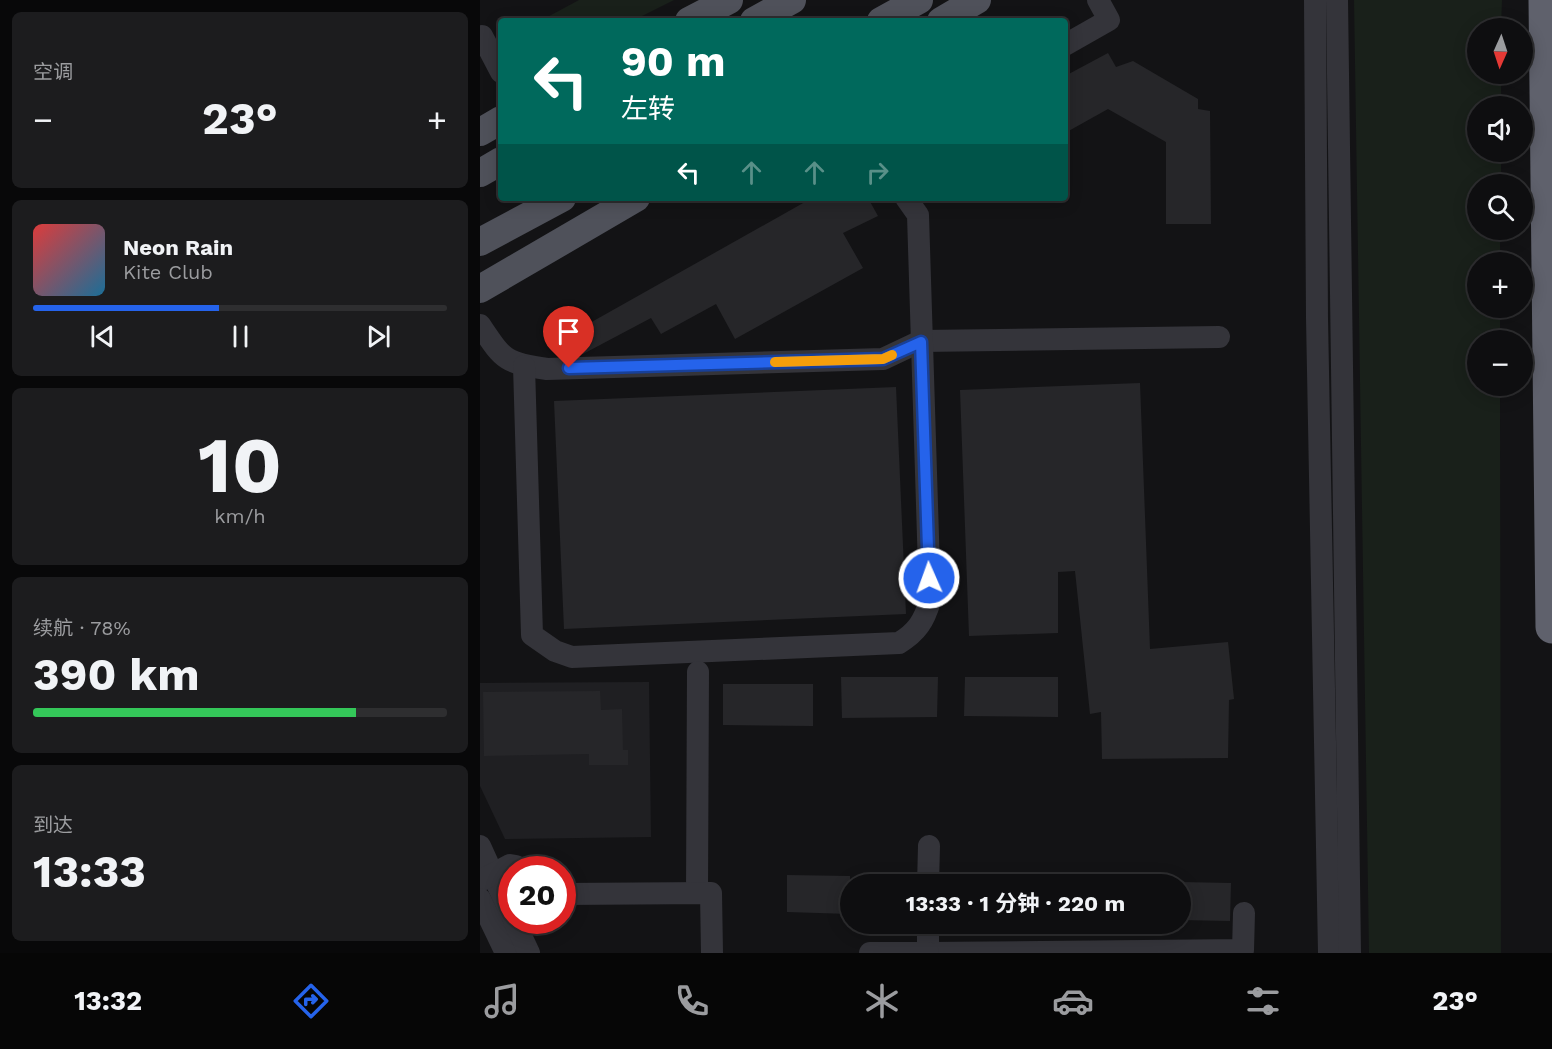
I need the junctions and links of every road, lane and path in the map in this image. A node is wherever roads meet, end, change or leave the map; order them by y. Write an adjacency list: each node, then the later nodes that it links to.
1 (729, 0): 9 (main road)
2 (792, 0): 10 (main road)
3 (919, 0): 11 (main road)
4 (977, 0): 12 (main road)
5 (1098, 0): 14 (street)
6 (1315, 0): 47 (street)
7 (1337, 0): 48 (street)
8 (1545, 0): 29 (highway)
9 (695, 18)
10 (759, 18)
11 (886, 18)
12 (946, 18)
13 (482, 36): 15 (street)
14 (1068, 43)
15 (498, 66)
16 (498, 122): 17 (main road)
17 (480, 132)
18 (498, 163): 19 (main road)
19 (480, 173)
20 (556, 201): 23 (main road)
21 (631, 201): 24 (main road)
22 (908, 201): 27 (street)
23 (480, 242)
24 (480, 289)
25 (480, 325): 28 (street)
26 (1218, 337): 27 (street)
27 (921, 342): 28 (street); 28 (street)
28 (524, 366)
29 (1552, 627)
30 (698, 672): 35 (street)
31 (480, 846): 34 (street)
32 (928, 846): 33 (street)
33 (928, 874)
34 (485, 878): 37 (street)
35 (697, 893): 36 (street); 44 (street)
36 (576, 894)
37 (498, 897)
38 (480, 899): 42 (street)
39 (1244, 913): 46 (street)
40 (520, 934): 43 (street)
41 (928, 934): 46 (street)
42 (506, 953)
43 (529, 953)
44 (712, 953)
45 (870, 953): 46 (street)
46 (928, 953)
47 (1329, 953)
48 (1350, 953)

